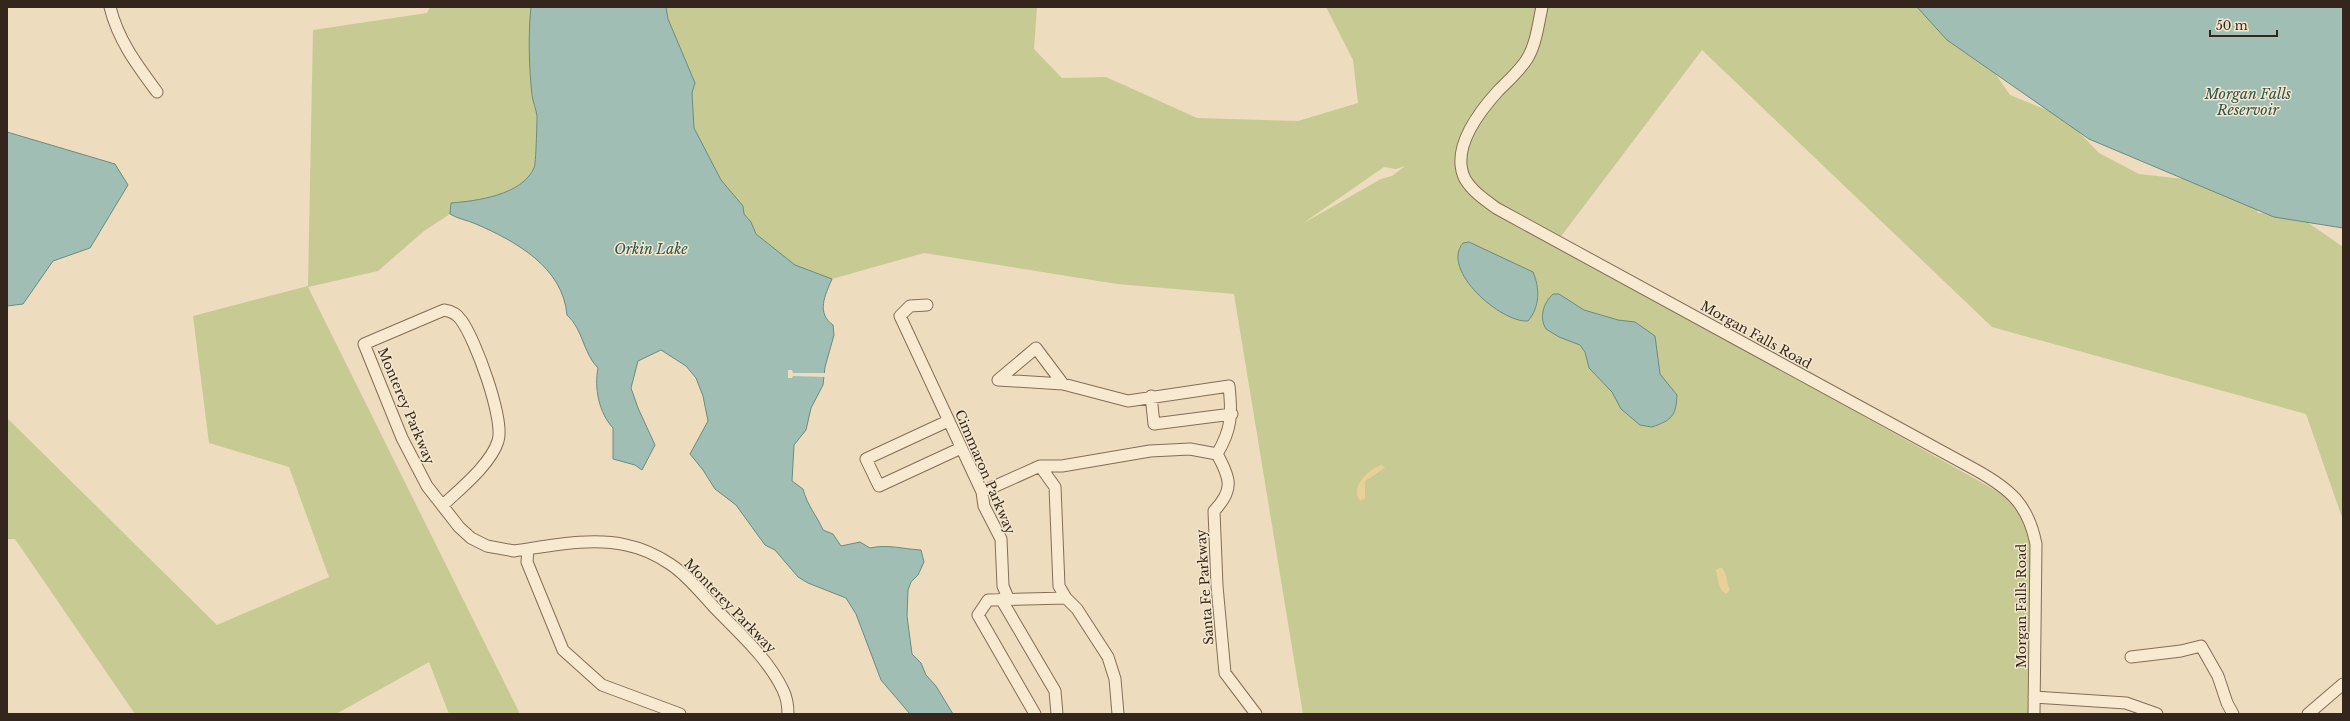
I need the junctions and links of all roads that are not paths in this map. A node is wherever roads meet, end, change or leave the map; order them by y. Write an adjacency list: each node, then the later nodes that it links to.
1 (110, 7): 3 (street)
2 (1542, 7): 19 (street, Morgan Falls Road)
3 (157, 92)
4 (927, 305): 8 (street, Cimmaron Parkway)
5 (1063, 384): 5 (street); 6 (street)
6 (1151, 396): 7 (street); 7 (street)
7 (1232, 414): 10 (street)
8 (948, 421): 9 (street, Cimmaron Parkway); 9 (street)
9 (961, 448): 12 (street, Cimmaron Parkway)
10 (1217, 454): 11 (street); 26 (street, Santa Fe Parkway)
11 (1040, 466): 12 (street); 15 (street)
12 (982, 492): 16 (street, Cimmaron Parkway)
13 (443, 505): 13 (street, Monterey Parkway); 14 (street, Monterey Parkway)
14 (528, 549): 21 (street); 22 (street, Monterey Parkway)
15 (1066, 598): 16 (street); 25 (street)
16 (1005, 599): 23 (street); 24 (street, Cimmaron Parkway)
17 (2131, 657): 29 (street)
18 (2343, 684): 30 (street)
19 (2034, 697): 20 (street); 27 (street, Morgan Falls Road)
20 (2145, 712): 28 (street)
21 (680, 714)
22 (788, 714)
23 (1035, 714)
24 (1057, 714)
25 (1118, 714)
26 (1256, 714)
27 (2034, 714)
28 (2157, 714)
29 (2233, 714)
30 (2308, 714)

